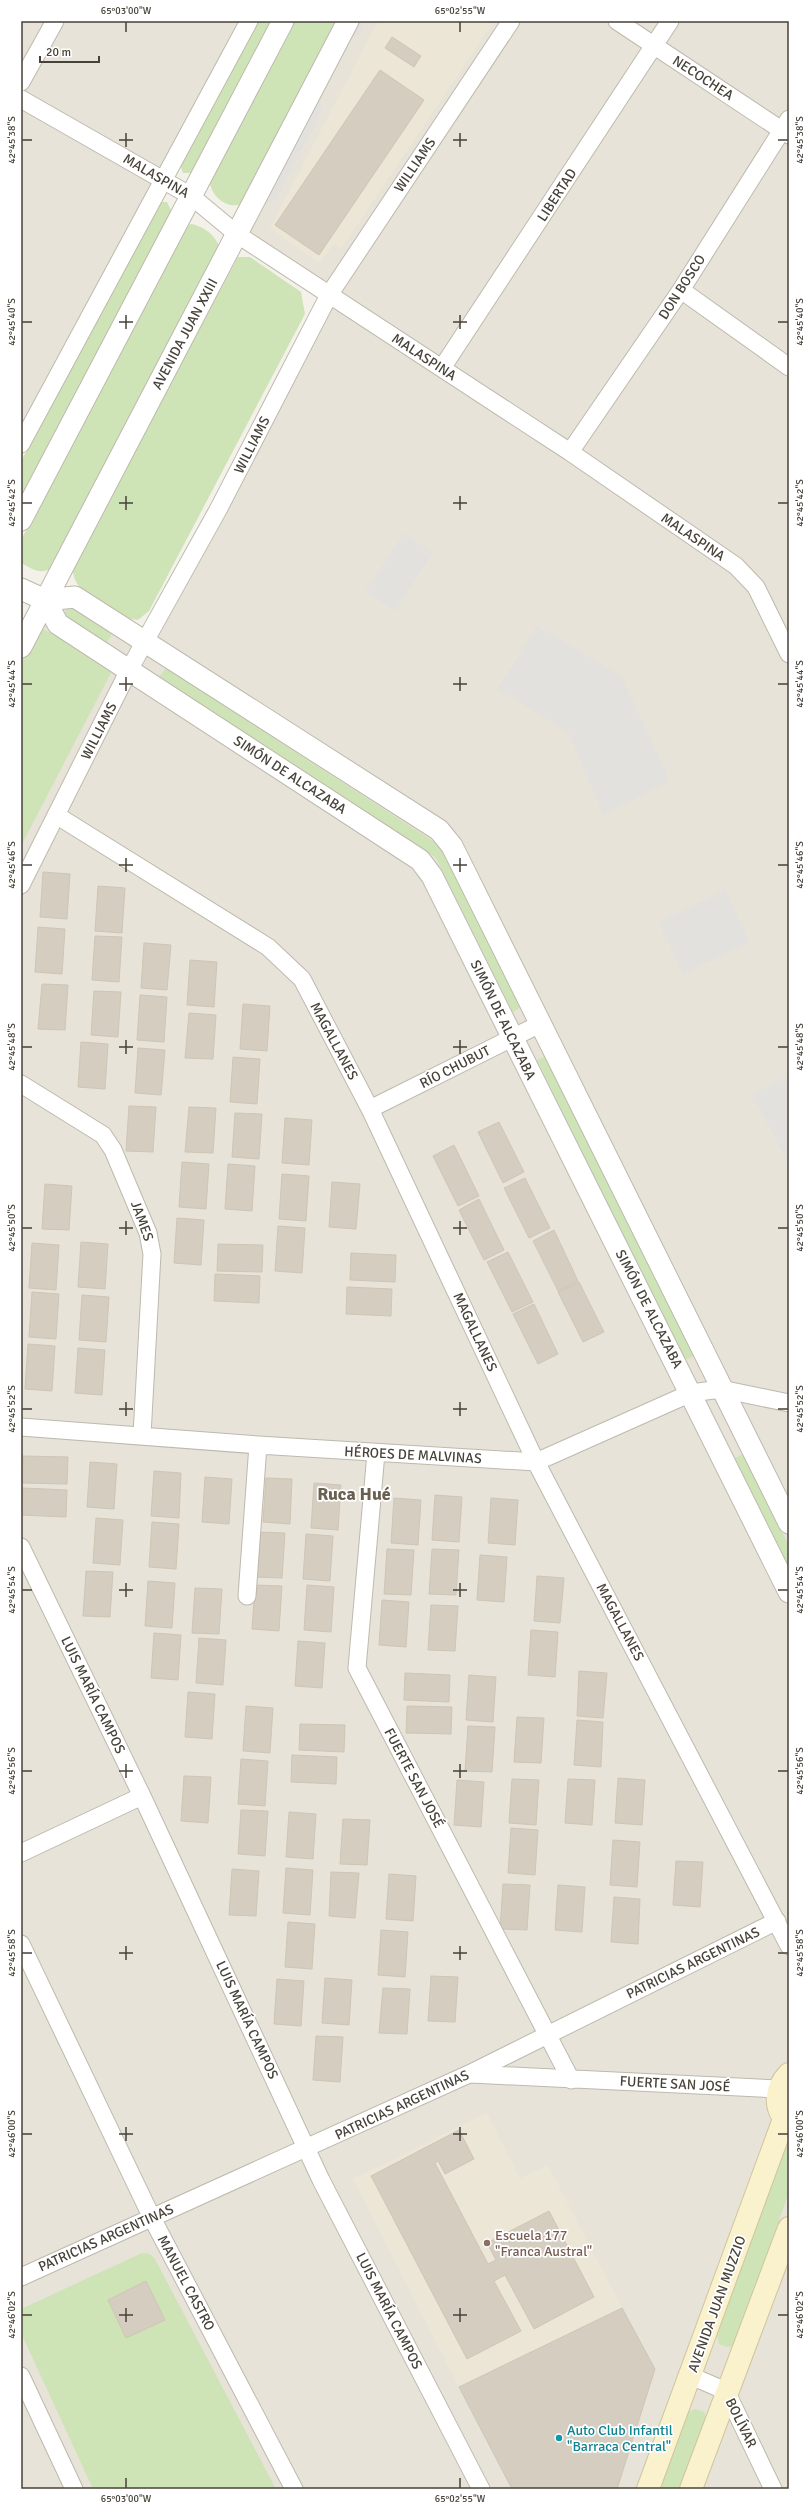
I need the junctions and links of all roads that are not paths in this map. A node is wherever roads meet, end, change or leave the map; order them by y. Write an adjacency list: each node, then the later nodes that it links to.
1 (55, 21): 9 (street)
2 (249, 21): 12 (street)
3 (283, 21): 13 (street)
4 (348, 21): 14 (street, AVENIDA JUAN XXIII)
5 (511, 21): 16 (street, WILLIAMS)
6 (617, 21): 8 (street, NECOCHEA)
7 (670, 21): 8 (street, LIBERTAD)
8 (655, 46): 11 (street, NECOCHEA); 18 (street, LIBERTAD)
9 (21, 82)
10 (21, 99): 12 (street, MALASPINA)
11 (787, 128): 15 (street, DON BOSCO)
12 (163, 180): 13 (street, MALASPINA); 19 (street)
13 (191, 196): 14 (street, MALASPINA); 21 (street)
14 (238, 235): 16 (street, MALASPINA); 23 (street, AVENIDA JUAN XXIII)
15 (681, 290): 17 (street); 20 (street, DON BOSCO)
16 (328, 295): 18 (street, MALASPINA); 24 (street, WILLIAMS)
17 (789, 367)
18 (442, 368): 20 (street, MALASPINA)
19 (21, 444)
20 (570, 452): 26 (street, MALASPINA)
21 (21, 520)
22 (21, 589): 23 (street)
23 (45, 600): 24 (street, SIMÓN DE ALCAZABA); 25 (street, AVENIDA JUAN XXIII); 27 (street, SIMÓN DE ALCAZABA)
24 (146, 641): 27 (street, WILLIAMS); 30 (street, SIMÓN DE ALCAZABA)
25 (21, 646)
26 (789, 654)
27 (130, 670): 28 (street, WILLIAMS); 31 (street, SIMÓN DE ALCAZABA)
28 (56, 815): 29 (street, WILLIAMS); 33 (street, MAGALLANES)
29 (21, 885)
30 (540, 1024): 31 (street, RÍO CHUBUT); 34 (street, SIMÓN DE ALCAZABA)
31 (512, 1038): 33 (street, RÍO CHUBUT); 35 (street, SIMÓN DE ALCAZABA)
32 (21, 1084): 38 (street, JAMES)
33 (370, 1109): 41 (street, MAGALLANES)
34 (721, 1389): 35 (street, HÉROES DE MALVINAS); 36 (street, HÉROES DE MALVINAS); 42 (street, SIMÓN DE ALCAZABA)
35 (691, 1393): 41 (street, HÉROES DE MALVINAS); 44 (street, SIMÓN DE ALCAZABA)
36 (789, 1403)
37 (21, 1427): 38 (street, HÉROES DE MALVINAS)
38 (142, 1435): 39 (street, HÉROES DE MALVINAS)
39 (258, 1445): 40 (street, HÉROES DE MALVINAS); 45 (street)
40 (376, 1453): 41 (street, HÉROES DE MALVINAS); 51 (street, FUERTE SAN JOSÉ)
41 (536, 1462): 48 (street, MAGALLANES)
42 (789, 1523)
43 (21, 1547): 46 (street, LUIS MARÍA CAMPOS)
44 (789, 1592)
45 (246, 1596)
46 (142, 1796): 47 (street); 56 (street, LUIS MARÍA CAMPOS)
47 (21, 1853)
48 (776, 1921): 50 (street, MAGALLANES); 51 (street, PATRICIAS ARGENTINAS)
49 (21, 1944): 57 (street, MANUEL CASTRO)
50 (789, 1946)
51 (548, 2035): 52 (street, PATRICIAS ARGENTINAS); 53 (street, FUERTE SAN JOSÉ)
52 (469, 2074): 53 (street, FUERTE SAN JOSÉ); 56 (street, PATRICIAS ARGENTINAS)
53 (571, 2080): 54 (street, FUERTE SAN JOSÉ)
54 (784, 2082): 55 (main road)
55 (787, 2121): 61 (main road, AVENIDA JUAN MUZZIO)
56 (306, 2149): 57 (street, PATRICIAS ARGENTINAS); 65 (street, LUIS MARÍA CAMPOS)
57 (152, 2218): 59 (street, PATRICIAS ARGENTINAS); 64 (street, MANUEL CASTRO)
58 (789, 2228): 62 (main road)
59 (21, 2277)
60 (21, 2376): 63 (street)
61 (691, 2376): 62 (street, BOLÍVAR); 66 (main road, AVENIDA JUAN MUZZIO)
62 (726, 2391): 67 (main road); 68 (street, BOLÍVAR)
63 (74, 2489)
64 (294, 2489)
65 (481, 2489)
66 (648, 2489)
67 (691, 2489)
68 (773, 2489)

